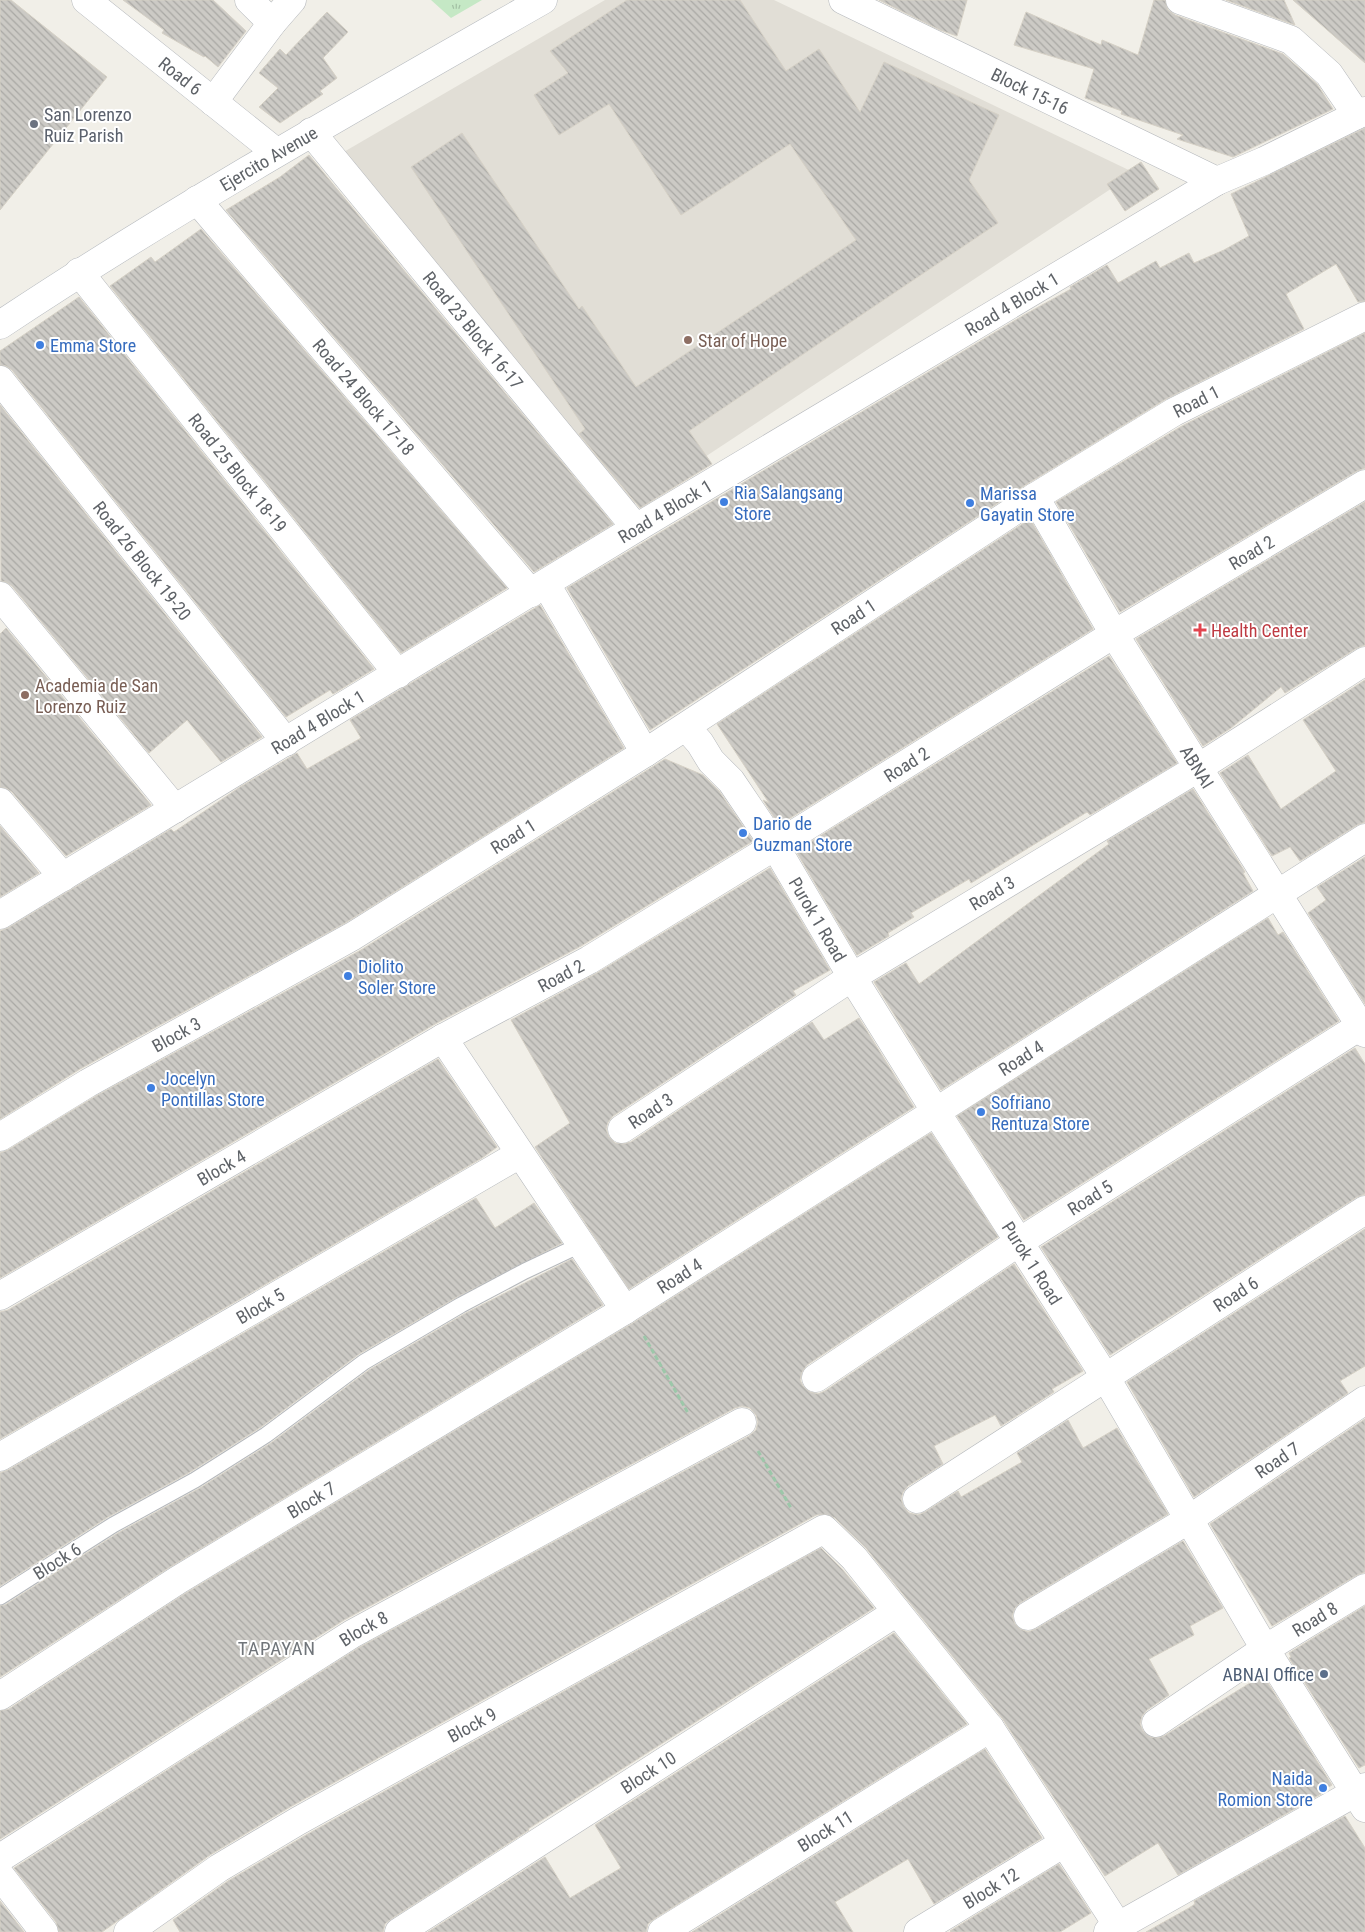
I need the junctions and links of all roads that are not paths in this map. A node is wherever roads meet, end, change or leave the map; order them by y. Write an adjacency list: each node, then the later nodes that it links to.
1 (86, 0): 8 (street, Road 6)
2 (249, 0): 7 (street)
3 (292, 0): 7 (street)
4 (543, 0): 10 (street, Ejercito Avenue)
5 (843, 0): 12 (street, Block 15-16)
6 (1180, 0): 9 (street)
7 (272, 23): 8 (street)
8 (213, 102): 11 (street, Road 6)
9 (1361, 113): 12 (street, Road 4 Block 1)
10 (311, 132): 11 (street, Ejercito Avenue); 20 (street, Road 23 Block 16-17)
11 (276, 152): 13 (street, Ejercito Avenue)
12 (1217, 181): 20 (street, Road 4 Block 1)
13 (197, 200): 14 (street, Ejercito Avenue); 21 (street, Road 24 Block 17-18)
14 (79, 272): 16 (street, Ejercito Avenue); 25 (street, Road 25 Block 18-19)
15 (1365, 316): 19 (street, Road 1)
16 (0, 324)
17 (0, 380): 27 (street, Road 26 Block 19-20)
18 (1365, 484): 23 (street, Road 2)
19 (1035, 497): 23 (street, ABNAI); 26 (street, Road 1)
20 (636, 528): 21 (street, Road 4 Block 1)
21 (538, 589): 25 (street, Road 4 Block 1); 28 (street)
22 (0, 596): 31 (street)
23 (1114, 634): 29 (street, ABNAI); 33 (street, Road 2)
24 (1365, 661): 29 (street, Road 3)
25 (398, 674): 27 (street, Road 4 Block 1)
26 (686, 727): 28 (street, Road 1); 33 (street, Purok 1 Road)
27 (286, 742): 31 (street, Road 4 Block 1)
28 (644, 753): 37 (street, Road 1)
29 (1198, 768): 35 (street, ABNAI); 38 (street, Road 3)
30 (0, 802): 34 (street)
31 (174, 810): 34 (street, Road 4 Block 1)
32 (1365, 838): 35 (street, Road 4)
33 (775, 846): 38 (street, Purok 1 Road); 40 (street, Road 2)
34 (63, 877): 36 (street, Road 4 Block 1)
35 (1277, 894): 39 (street, ABNAI); 41 (street, Road 4)
36 (0, 915)
37 (353, 936): 43 (street, Block 3)
38 (852, 977): 41 (street, Purok 1 Road); 42 (street, Road 3)
39 (1364, 1028): 46 (street, Road 5)
40 (443, 1038): 44 (street); 48 (street, Block 4)
41 (936, 1112): 46 (street, Purok 1 Road); 49 (street, Road 4)
42 (622, 1129)
43 (0, 1137)
44 (520, 1154): 47 (street); 54 (street, Block 5)
45 (1365, 1210): 51 (street, Road 6)
46 (1019, 1242): 50 (street, Road 5); 51 (street, Purok 1 Road)
47 (580, 1245): 49 (street); 58 (lane, Block 6)
48 (0, 1296)
49 (624, 1310): 62 (street, Block 7)
50 (816, 1378)
51 (1106, 1378): 55 (street, Road 6); 56 (street, Purok 1 Road)
52 (1365, 1400): 56 (street, Road 7)
53 (742, 1422): 67 (street, Block 8)
54 (0, 1457)
55 (917, 1499)
56 (1188, 1520): 60 (street, Road 7); 61 (street, Purok 1 Road)
57 (1365, 1588): 61 (street, Road 8)
58 (0, 1598)
59 (897, 1612): 64 (street); 71 (street, Block 9); 72 (street, Block 10)
60 (1028, 1616)
61 (1264, 1649): 63 (street, Road 8); 65 (street, Purok 1 Road)
62 (0, 1696)
63 (1156, 1723)
64 (990, 1728): 66 (street); 73 (street, Block 11)
65 (1362, 1796): 69 (street)
66 (1064, 1843): 69 (street); 74 (street, Block 12)
67 (0, 1858)
68 (0, 1875): 70 (street)
69 (1113, 1929)
70 (44, 1932)
71 (128, 1932)
72 (399, 1932)
73 (662, 1932)
74 (918, 1932)

